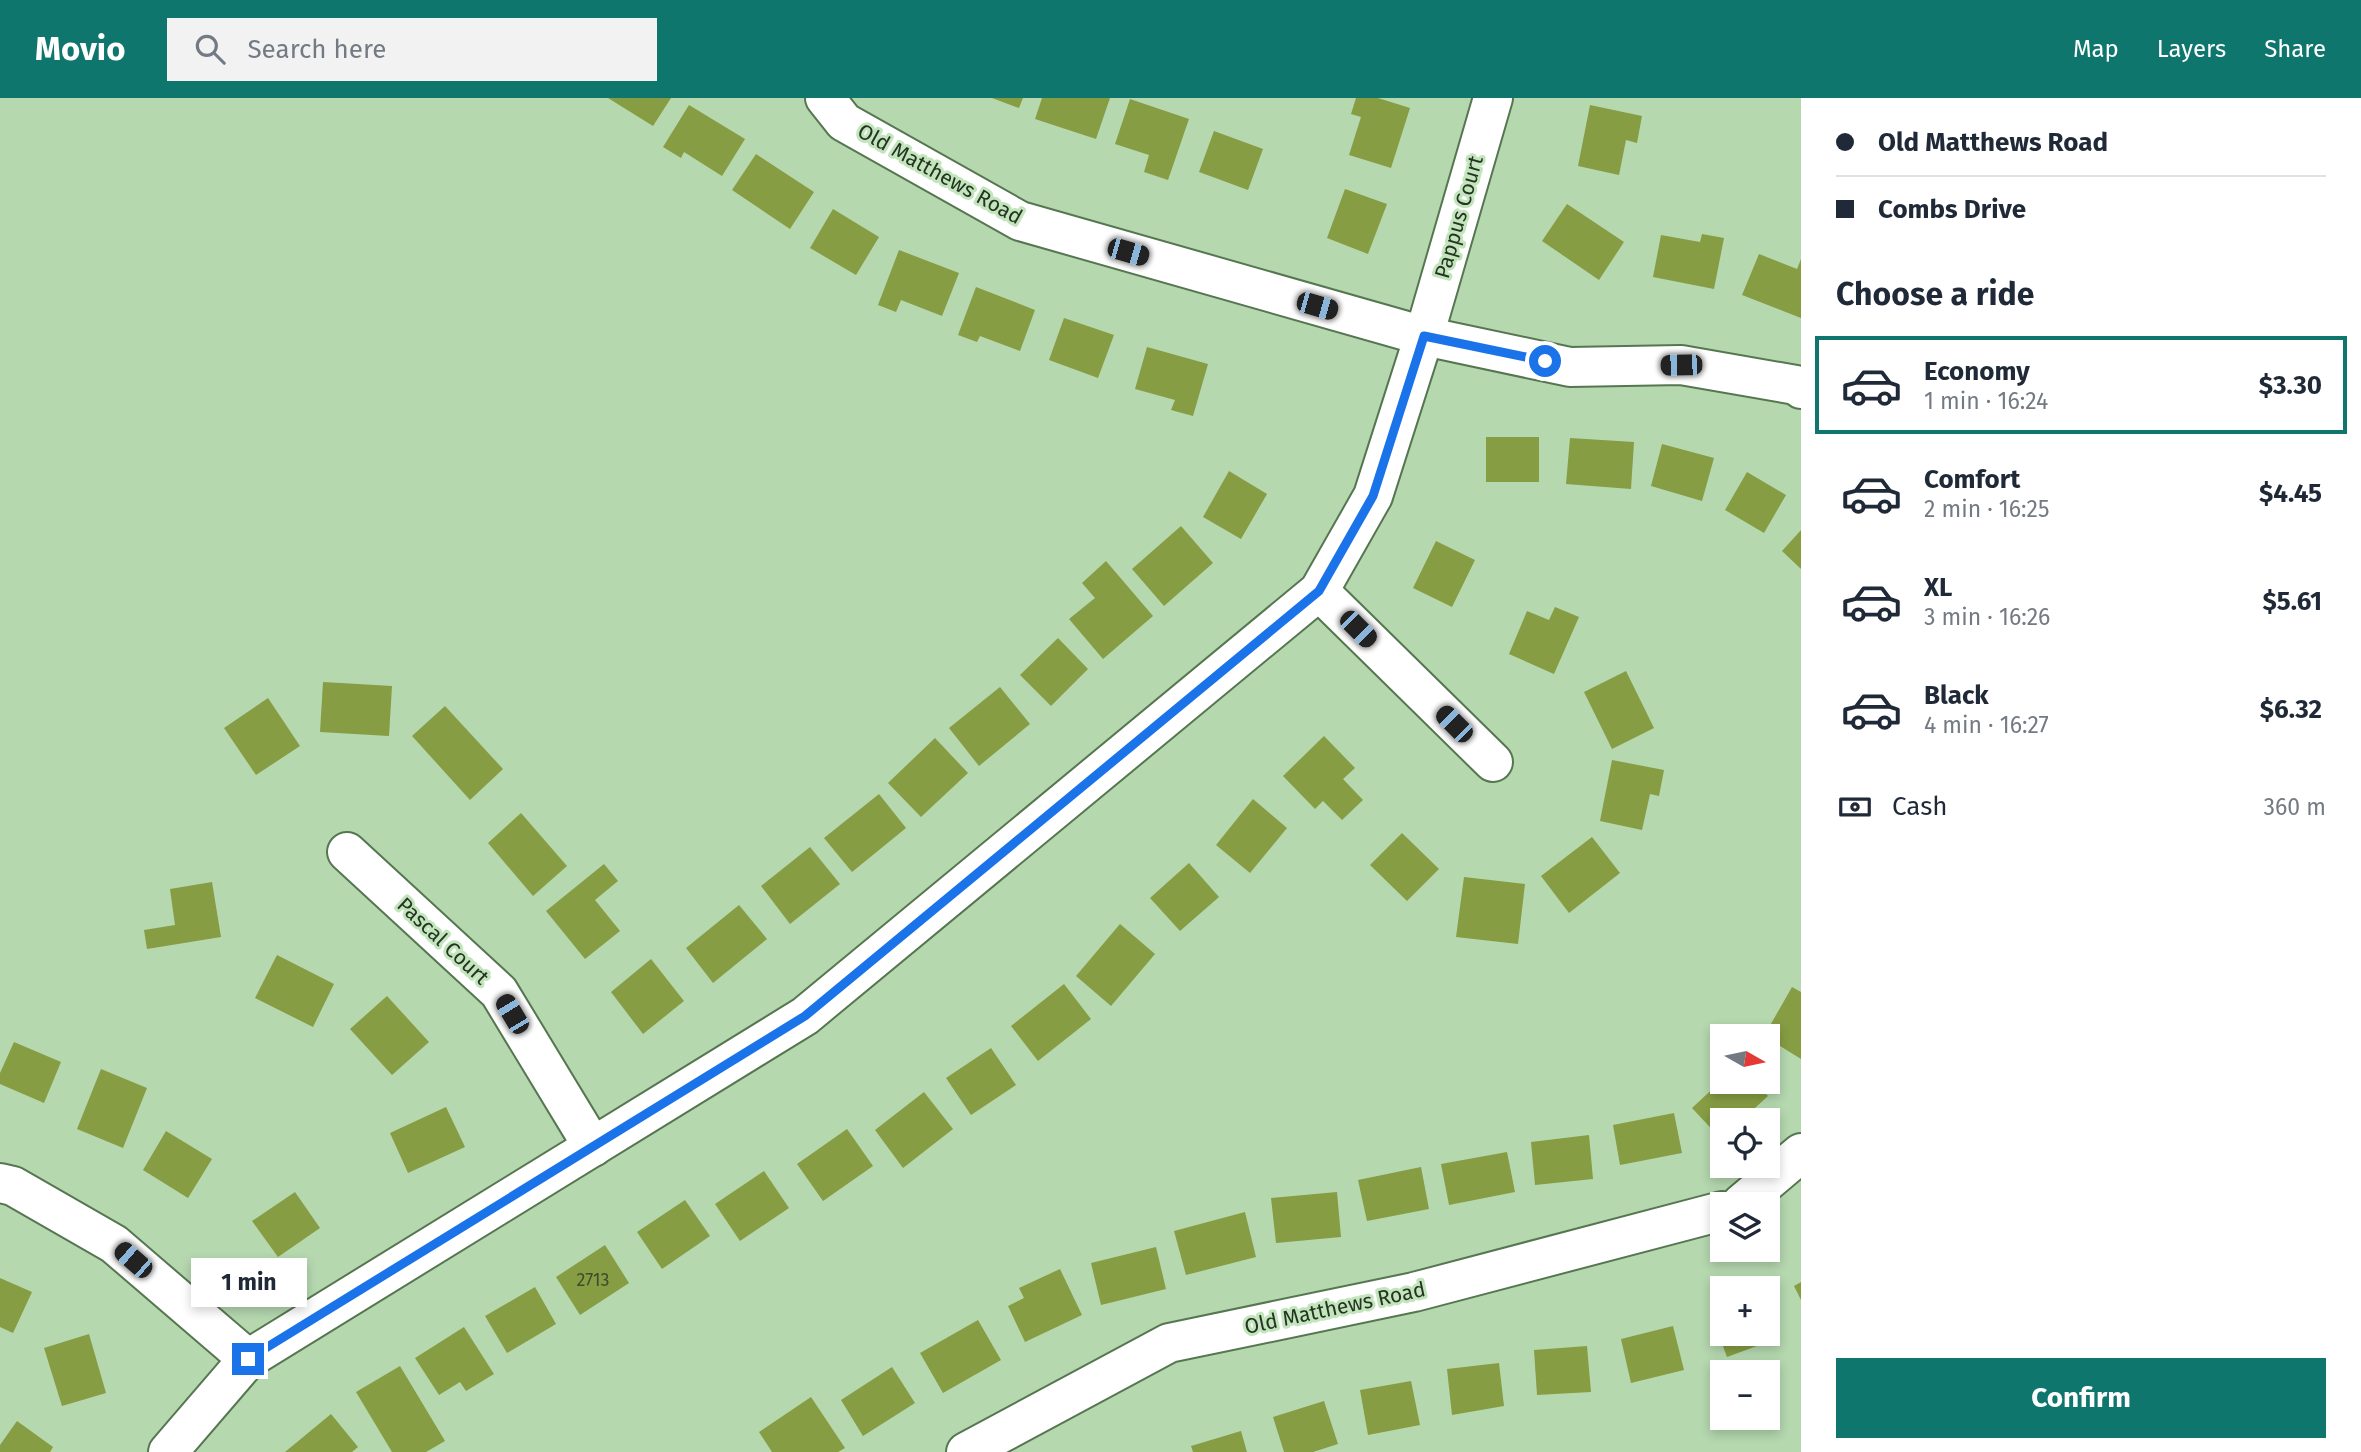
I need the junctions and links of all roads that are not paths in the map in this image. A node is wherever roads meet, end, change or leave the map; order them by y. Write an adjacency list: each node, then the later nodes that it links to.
1 (825, 98): 3 (street, Old Matthews Road)
2 (1493, 98): 3 (street, Pappus Court)
3 (1424, 336): 4 (street, Old Matthews Road); 5 (street, Pappus Court)
4 (1801, 389)
5 (1319, 591): 6 (street); 8 (street)
6 (1493, 762)
7 (347, 852): 8 (street, Pascal Court)
8 (593, 1147): 13 (street)
9 (1801, 1153): 11 (street)
10 (0, 1183): 13 (street)
11 (1755, 1192)
12 (1710, 1214): 15 (street, Old Matthews Road)
13 (248, 1359): 14 (street)
14 (168, 1452)
15 (966, 1452)

